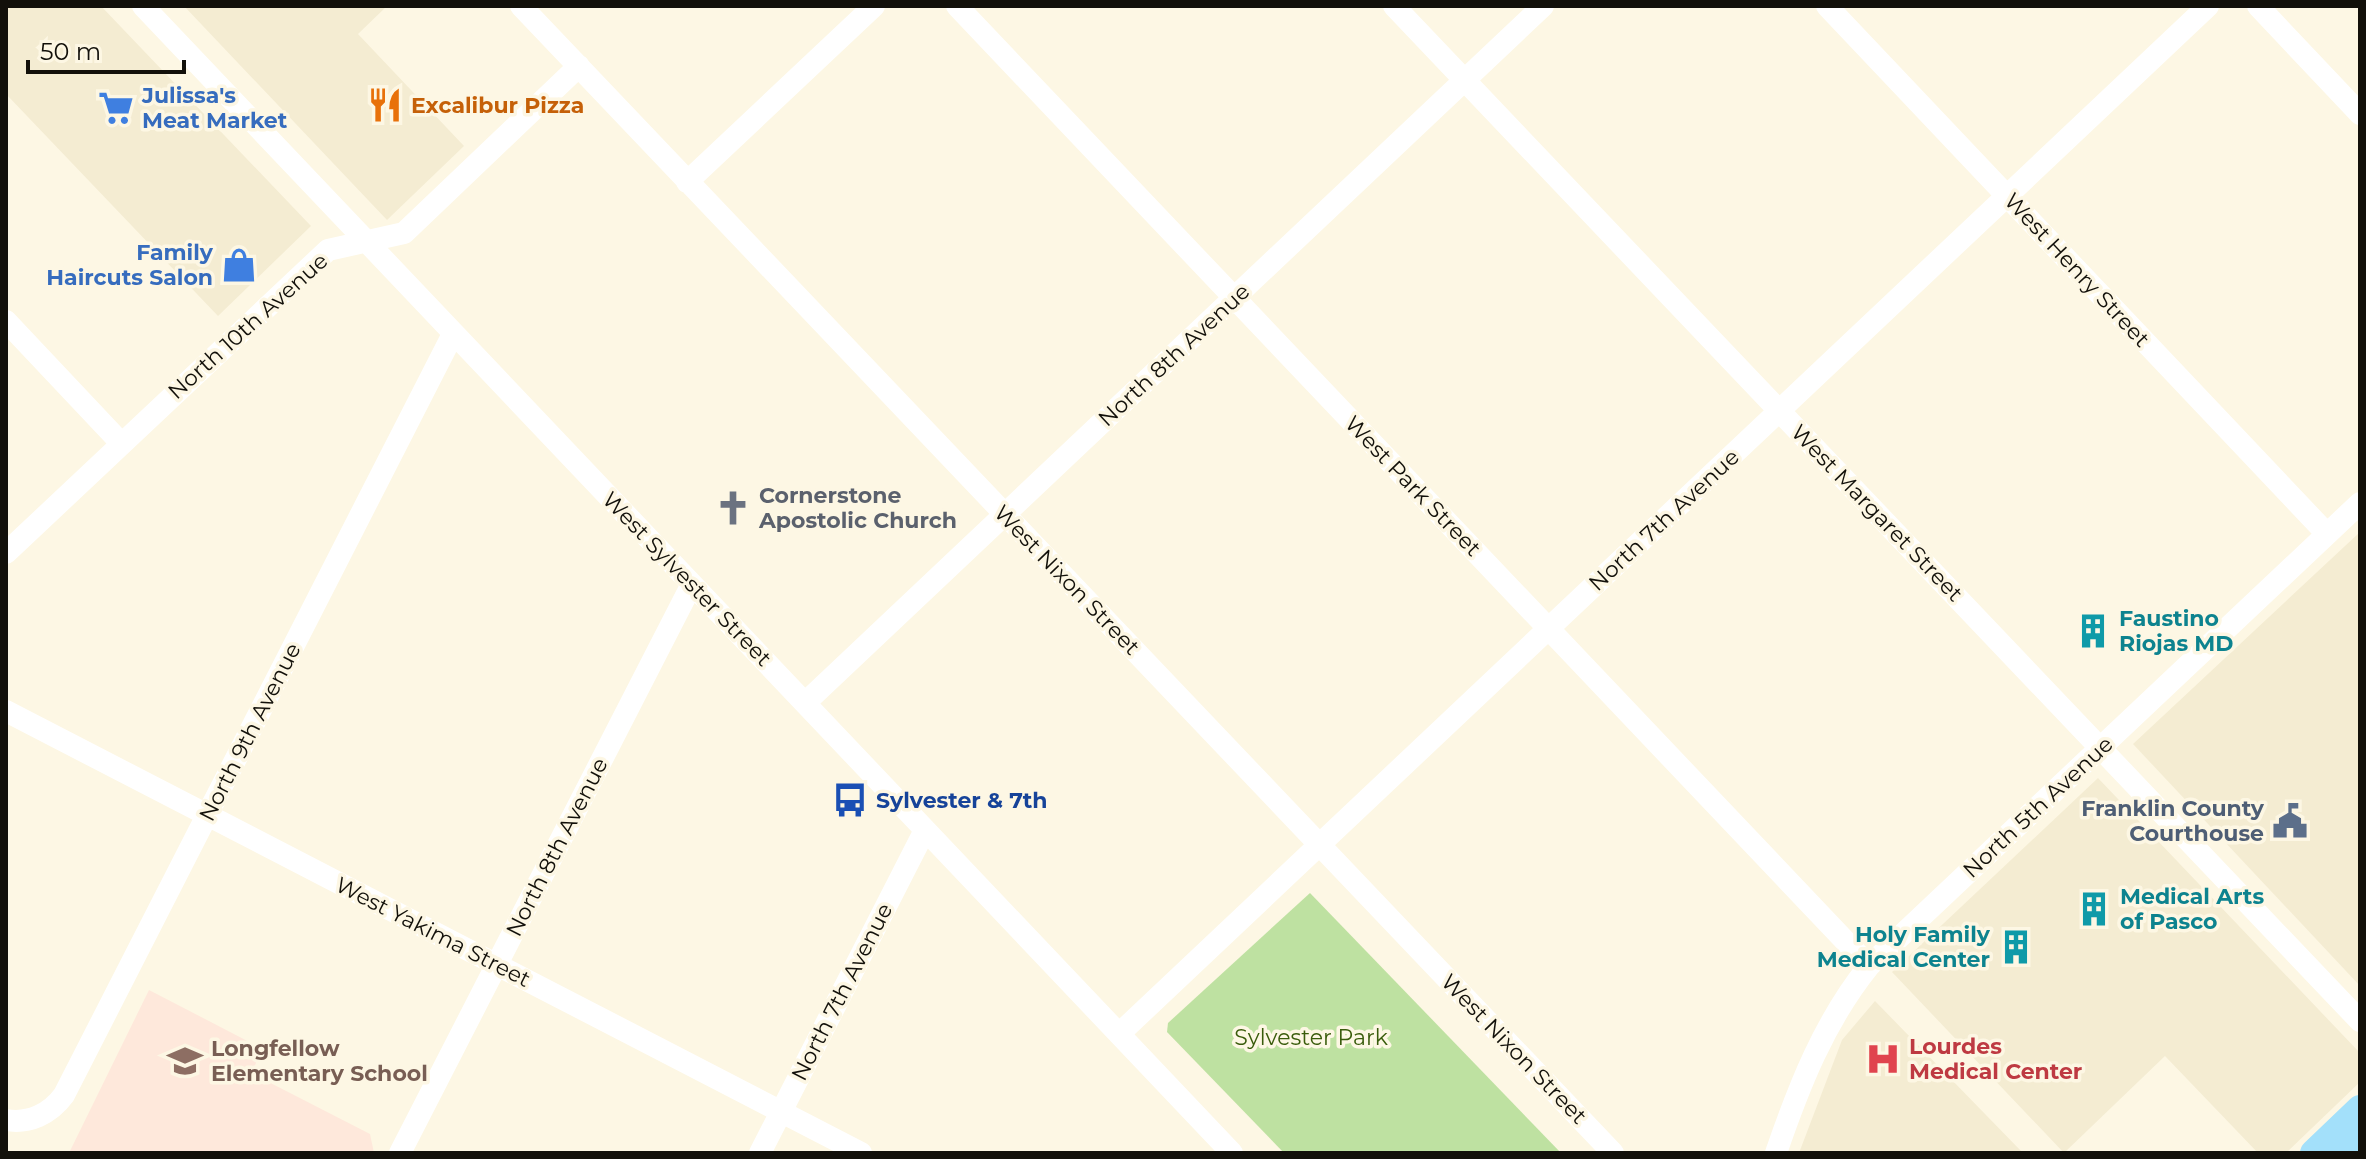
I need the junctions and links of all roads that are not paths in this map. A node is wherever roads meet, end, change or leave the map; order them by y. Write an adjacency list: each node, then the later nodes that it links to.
1 (143, 6): 15 (street, West Sylvester Street)
2 (521, 6): 10 (street, West Nixon Street)
3 (874, 6): 13 (street)
4 (957, 6): 16 (street, West Park Street)
5 (1394, 6): 11 (street, West Margaret Street)
6 (1543, 6): 11 (street, North 8th Avenue)
7 (1827, 6): 14 (street, West Henry Street)
8 (2208, 6): 14 (street, North 7th Avenue)
9 (2258, 6): 12 (street)
10 (579, 66): 13 (street, West Nixon Street); 15 (street, North 10th Avenue)
11 (1464, 80): 16 (street, North 8th Avenue); 19 (street, West Margaret Street)
12 (2360, 114)
13 (687, 182): 22 (street, West Nixon Street)
14 (2007, 196): 19 (street, North 7th Avenue); 23 (street, West Henry Street)
15 (366, 241): 18 (street, West Sylvester Street); 20 (street, North 10th Avenue)
16 (1234, 298): 22 (street, North 8th Avenue); 26 (street, West Park Street)
17 (6, 321): 20 (street)
18 (453, 334): 25 (street, West Sylvester Street); 30 (street, North 9th Avenue)
19 (1779, 411): 26 (street, North 7th Avenue); 29 (street, West Margaret Street)
20 (121, 443): 24 (street, North 10th Avenue)
21 (2360, 503): 23 (street, North 5th Avenue)
22 (1005, 515): 27 (street, North 8th Avenue); 32 (street, West Nixon Street)
23 (2327, 534): 29 (street, North 5th Avenue)
24 (6, 553)
25 (692, 584): 27 (street, West Sylvester Street); 33 (street, North 8th Avenue)
26 (1549, 628): 32 (street, North 7th Avenue); 34 (street, West Park Street)
27 (805, 703): 31 (street, West Sylvester Street)
28 (6, 711): 30 (street, West Yakima Street)
29 (2100, 748): 34 (street, North 5th Avenue); 35 (street, West Margaret Street)
30 (207, 815): 33 (street, West Yakima Street); 39 (street, North 9th Avenue)
31 (925, 830): 36 (street, West Sylvester Street); 38 (street, North 7th Avenue)
32 (1319, 845): 36 (street, North 7th Avenue); 45 (street, West Nixon Street)
33 (497, 965): 38 (street, West Yakima Street); 41 (street, North 8th Avenue)
34 (1869, 966): 46 (street, North 5th Avenue)
35 (2360, 1021)
36 (1119, 1034): 44 (street, West Sylvester Street)
37 (2360, 1109): 47 (main road)
38 (781, 1112): 42 (street, North 7th Avenue); 43 (street, West Yakima Street)
39 (6, 1120)
40 (2360, 1143): 48 (main road)
41 (400, 1153)
42 (760, 1153)
43 (861, 1153)
44 (1232, 1153)
45 (1613, 1153)
46 (1776, 1153)
47 (2314, 1153)
48 (2350, 1153)

